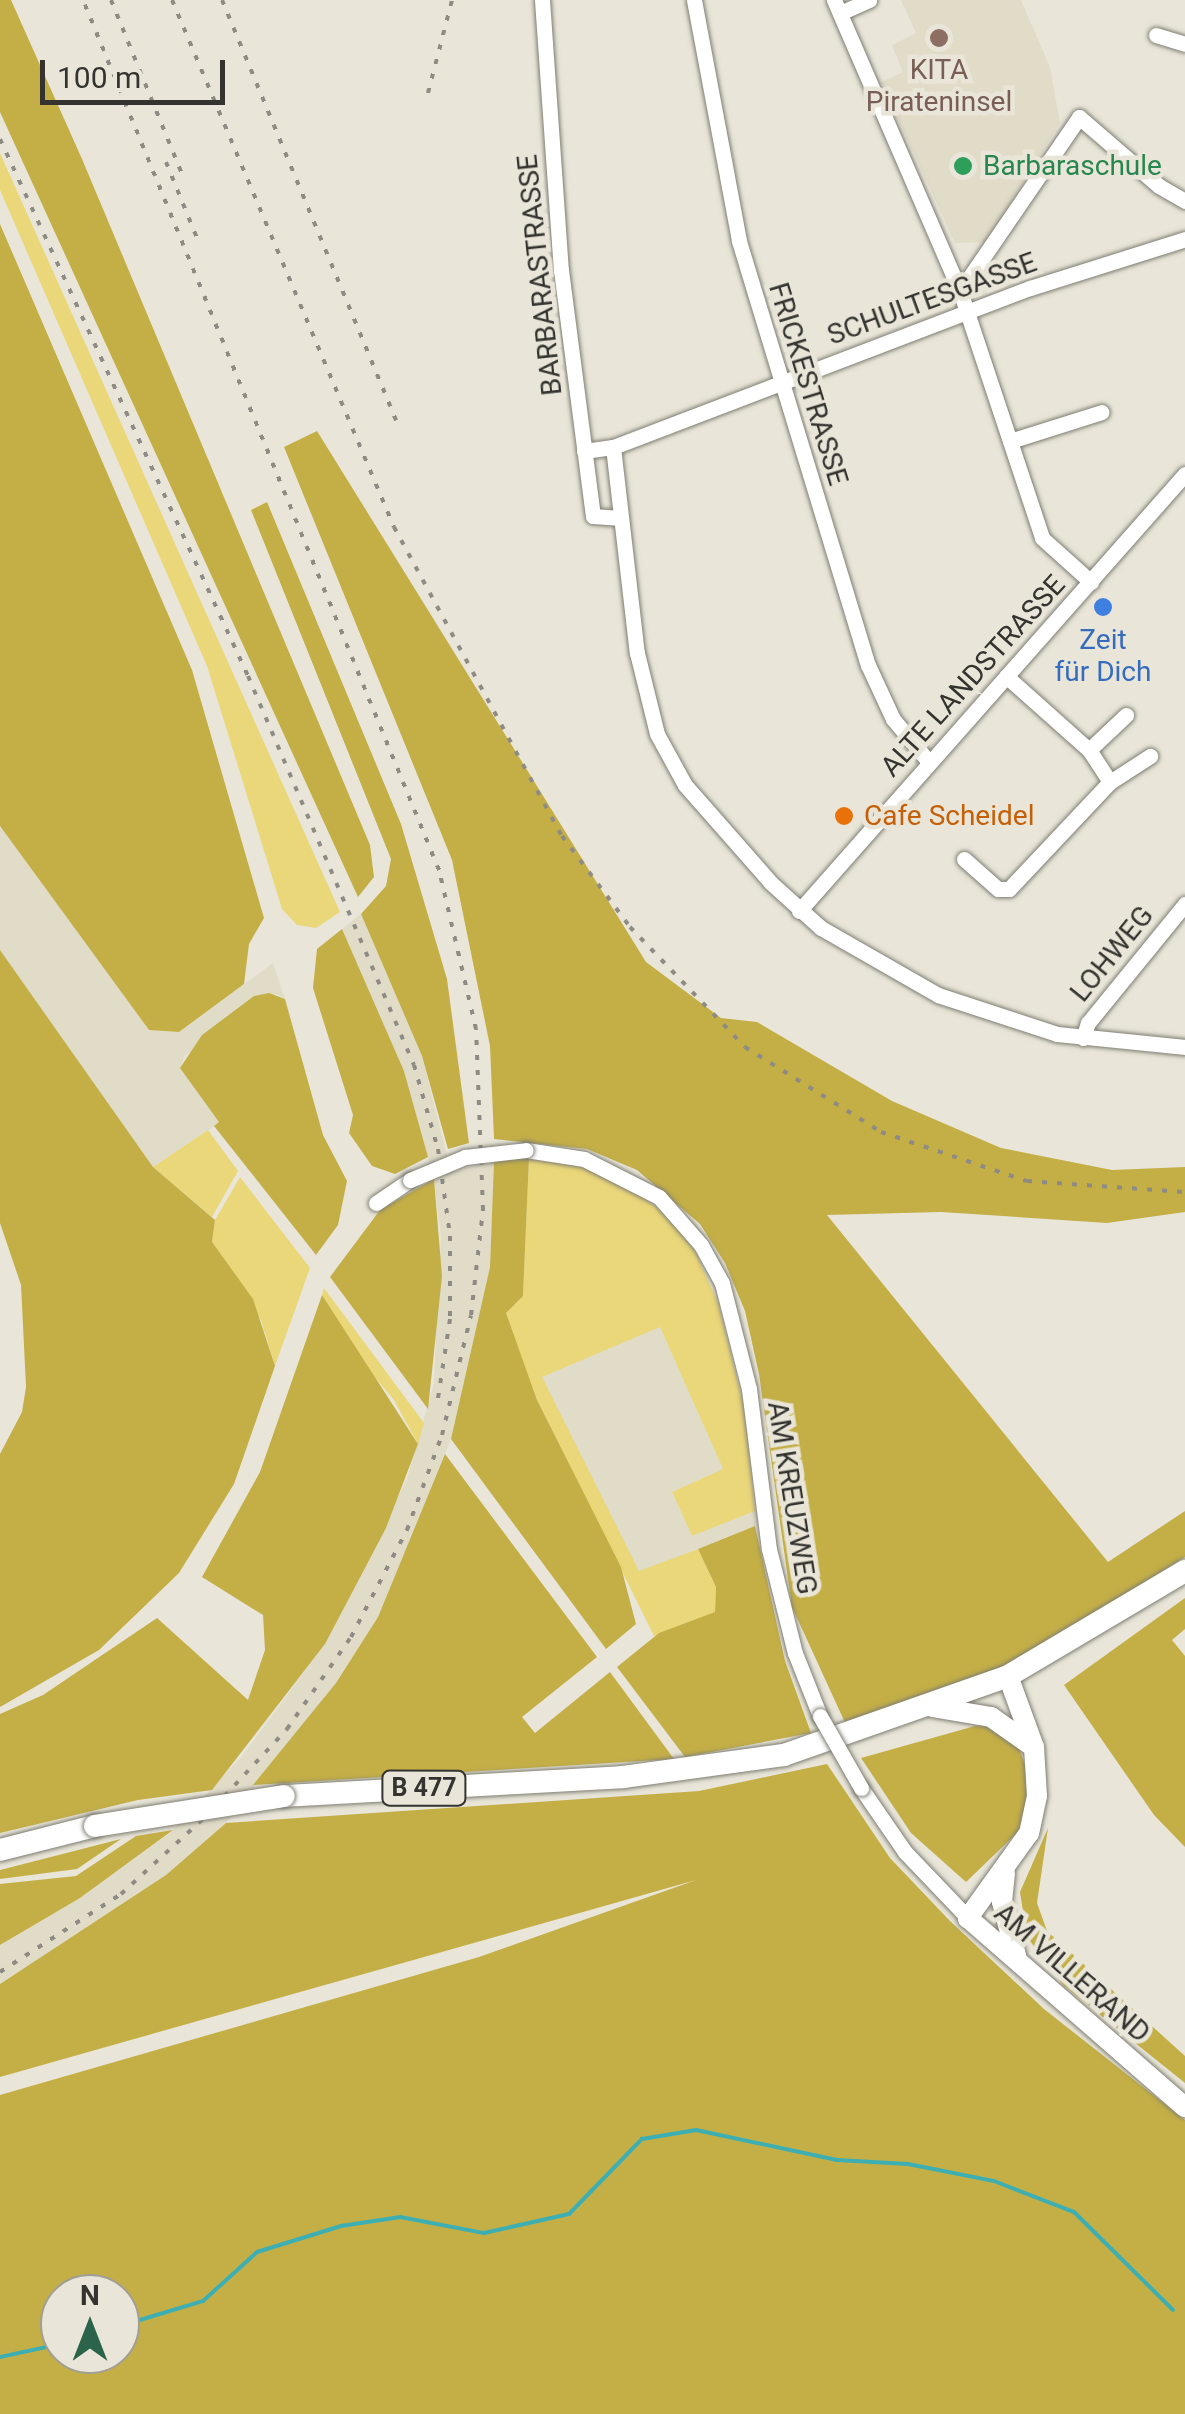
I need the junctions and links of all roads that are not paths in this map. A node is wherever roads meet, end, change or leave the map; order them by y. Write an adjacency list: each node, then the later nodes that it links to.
1 (542, 0): 15 (street, BARBARASTRASSE)
2 (694, 0): 11 (street, FRICKESTRASSE)
3 (868, 0): 4 (street)
4 (837, 7): 9 (street)
5 (1156, 35): 6 (street)
6 (1185, 44)
7 (1185, 200): 9 (street)
8 (1185, 239): 10 (street, SCHULTESGASSE)
9 (960, 291): 10 (street)
10 (968, 312): 11 (street, SCHULTESGASSE); 13 (street)
11 (781, 381): 14 (street, SCHULTESGASSE); 23 (street, FRICKESTRASSE)
12 (1102, 412): 13 (street)
13 (1010, 441): 18 (street)
14 (613, 448): 15 (street, SCHULTESGASSE); 17 (street)
15 (584, 452): 17 (street, BARBARASTRASSE)
16 (1185, 474): 18 (street, ALTE LANDSTRASSE)
17 (621, 518): 27 (street)
18 (1091, 582): 19 (street, ALTE LANDSTRASSE)
19 (1006, 676): 21 (street); 23 (street, ALTE LANDSTRASSE)
20 (1126, 715): 21 (street)
21 (1089, 750): 24 (street)
22 (1150, 756): 24 (street)
23 (929, 762): 27 (street, ALTE LANDSTRASSE)
24 (1110, 782): 25 (street)
25 (964, 859)
26 (1185, 904): 28 (street, LOHWEG)
27 (798, 911): 28 (street)
28 (1083, 1038): 29 (street)
29 (1185, 1047)
30 (376, 1203): 37 (street, AM KREUZWEG, bridge)
31 (1185, 1571): 32 (main road, B 477)
32 (1008, 1676): 33 (main road, B 477); 34 (main road)
33 (932, 1708): 34 (main road); 35 (main road, B 477, bridge)
34 (1034, 1747): 36 (main road)
35 (0, 1850)
36 (1005, 1873): 37 (main road); 38 (main road)
37 (968, 1918): 38 (main road, AM VILLERAND)
38 (1022, 1970): 39 (main road, AM VILLERAND)
39 (1185, 2107)

